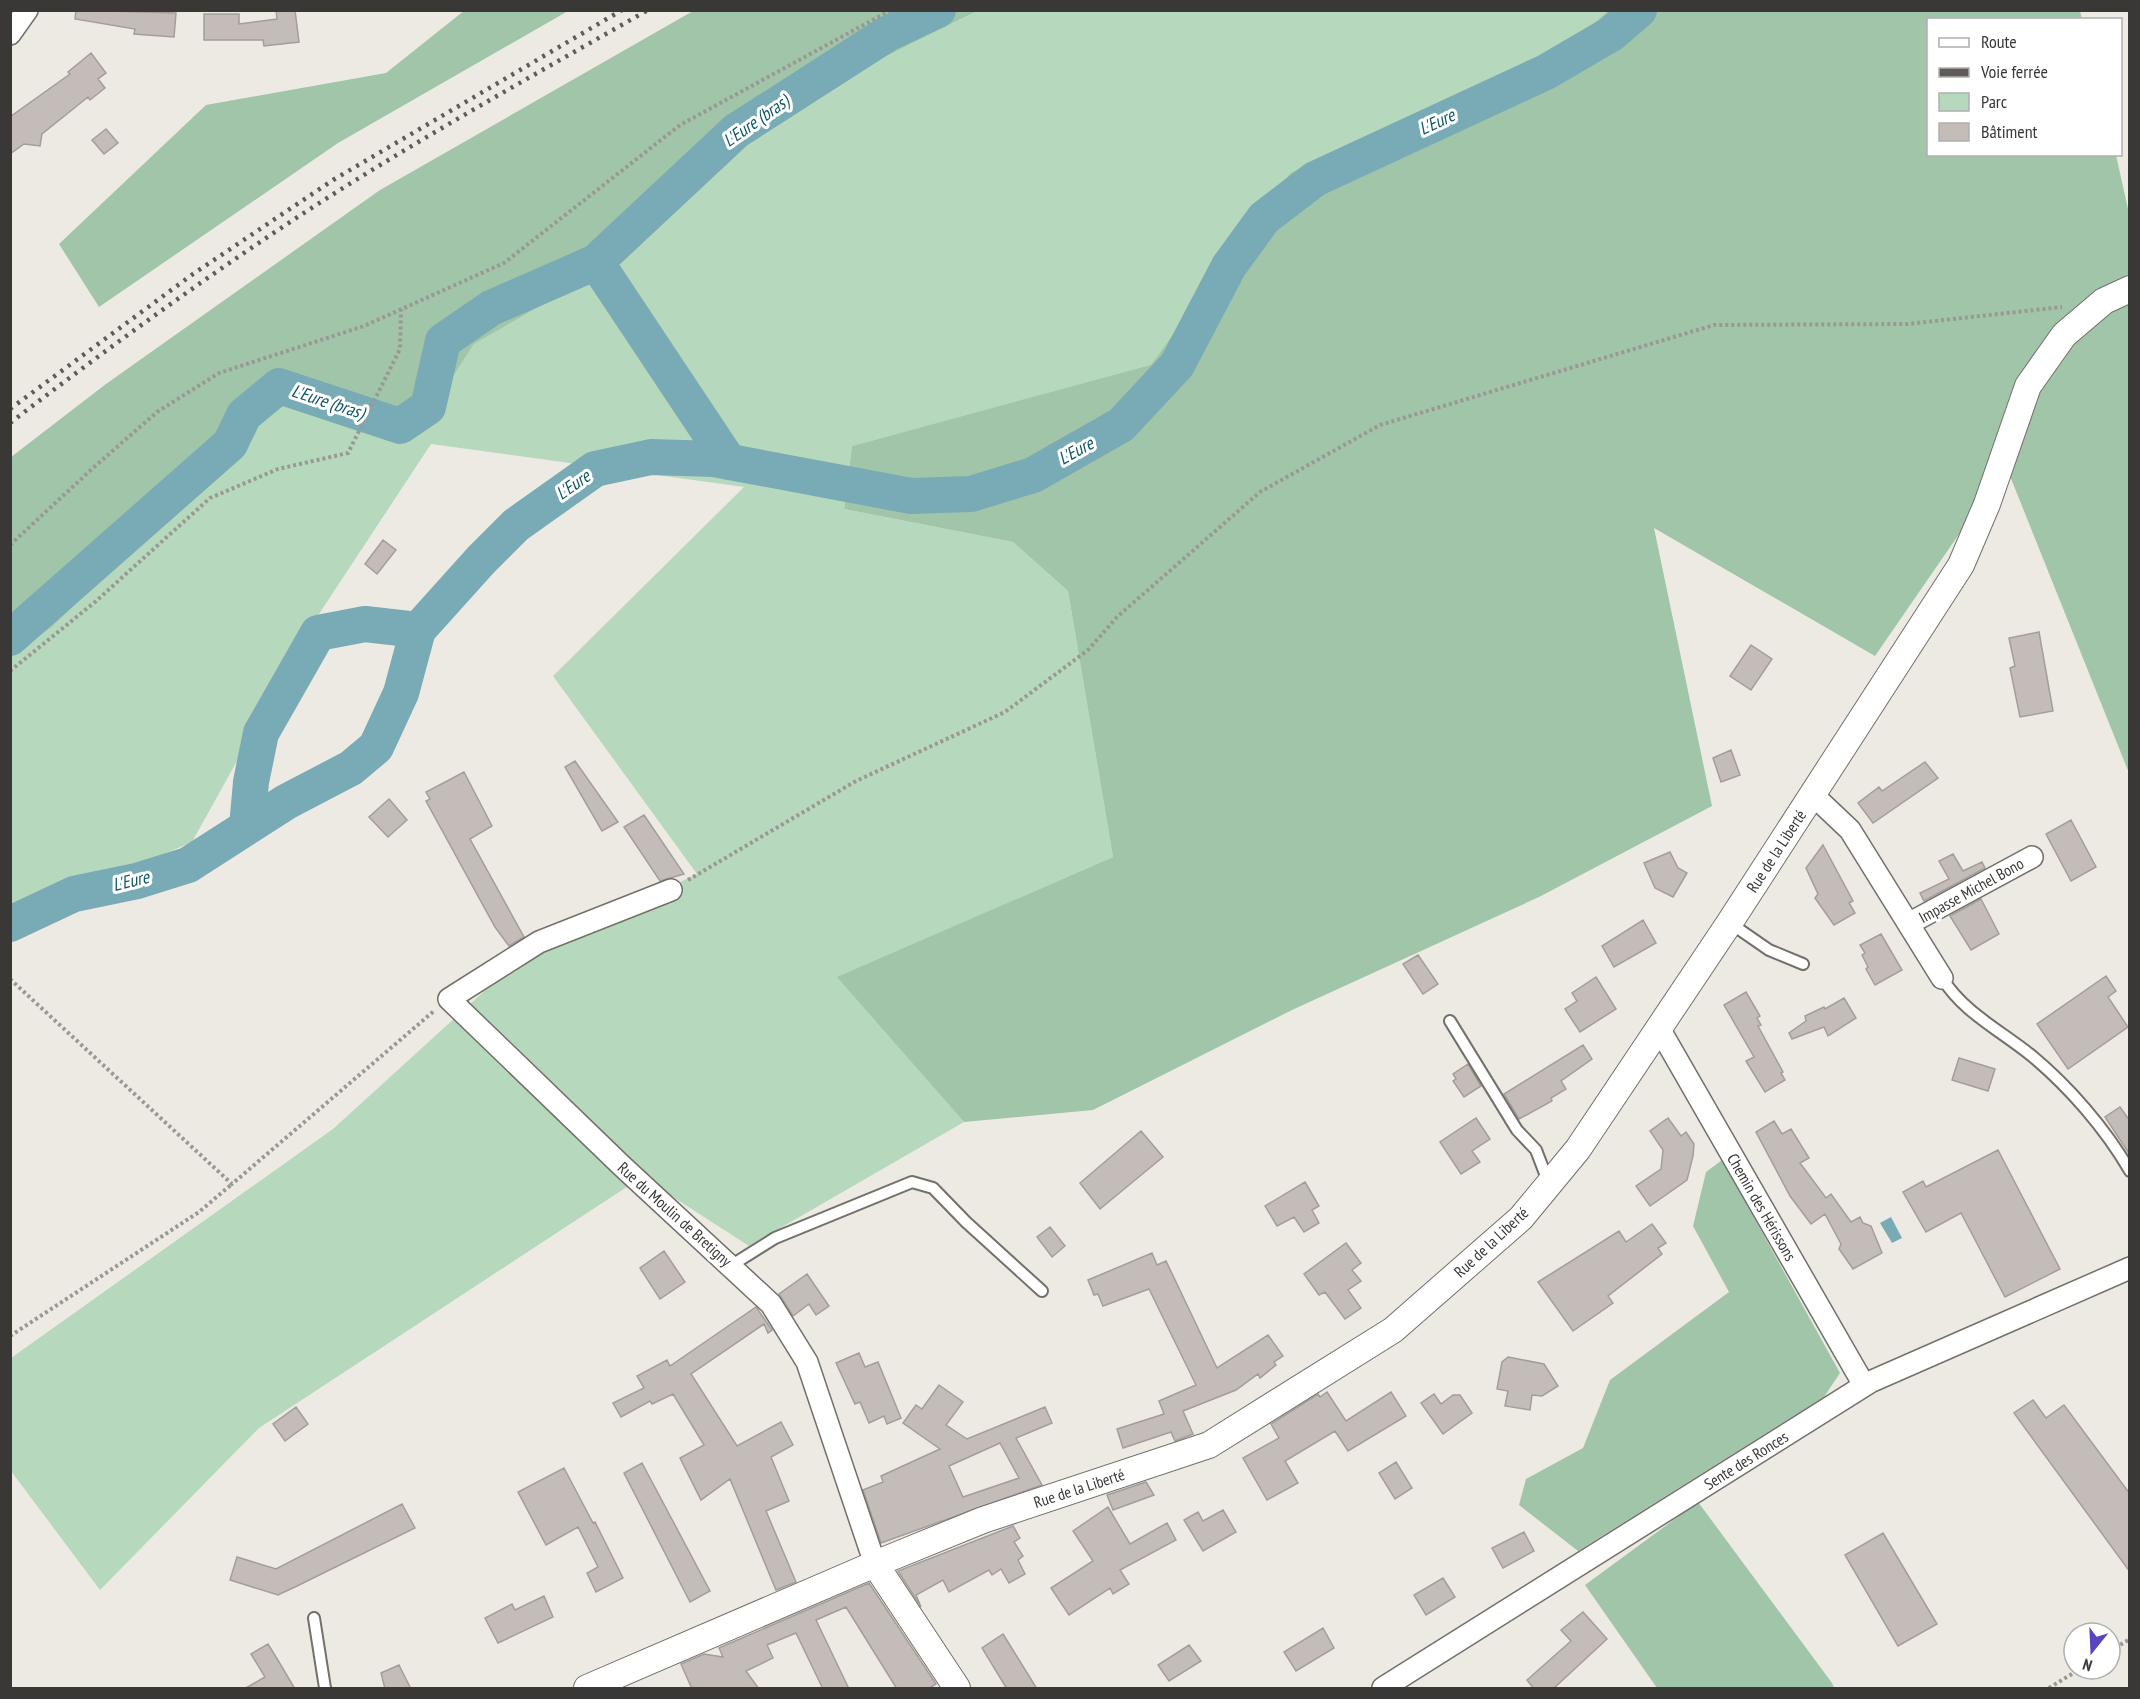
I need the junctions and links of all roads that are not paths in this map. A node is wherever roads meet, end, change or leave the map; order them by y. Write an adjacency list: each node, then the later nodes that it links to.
1 (27, 10): 2 (street)
2 (10, 34)
3 (2130, 289): 4 (street, Rue de la Liberté)
4 (1812, 794): 7 (street, Rue de la Liberté); 8 (street, Impasse Michel Bono)
5 (2032, 857): 8 (street, Impasse Michel Bono)
6 (671, 890): 15 (street, Rue du Moulin de Bretigny)
7 (1730, 922): 9 (lane); 12 (street, Rue de la Liberté)
8 (1910, 923): 10 (street, Impasse Michel Bono)
9 (1803, 964)
10 (1942, 978): 13 (lane)
11 (1450, 1021): 14 (lane)
12 (1660, 1029): 14 (street, Rue de la Liberté); 18 (street, Chemin des Hérissons)
13 (2130, 1171)
14 (1549, 1184): 19 (street, Rue de la Liberté)
15 (732, 1266): 17 (lane); 19 (street, Rue du Moulin de Bretigny)
16 (2130, 1268): 18 (street, Sente des Ronces)
17 (1042, 1291)
18 (1864, 1385): 24 (street, Sente des Ronces)
19 (875, 1564): 22 (street, Rue de la Liberté); 23 (street, Rue du Moulin de Bretigny)
20 (314, 1618): 21 (lane)
21 (325, 1689)
22 (587, 1689)
23 (957, 1689)
24 (1383, 1689)

